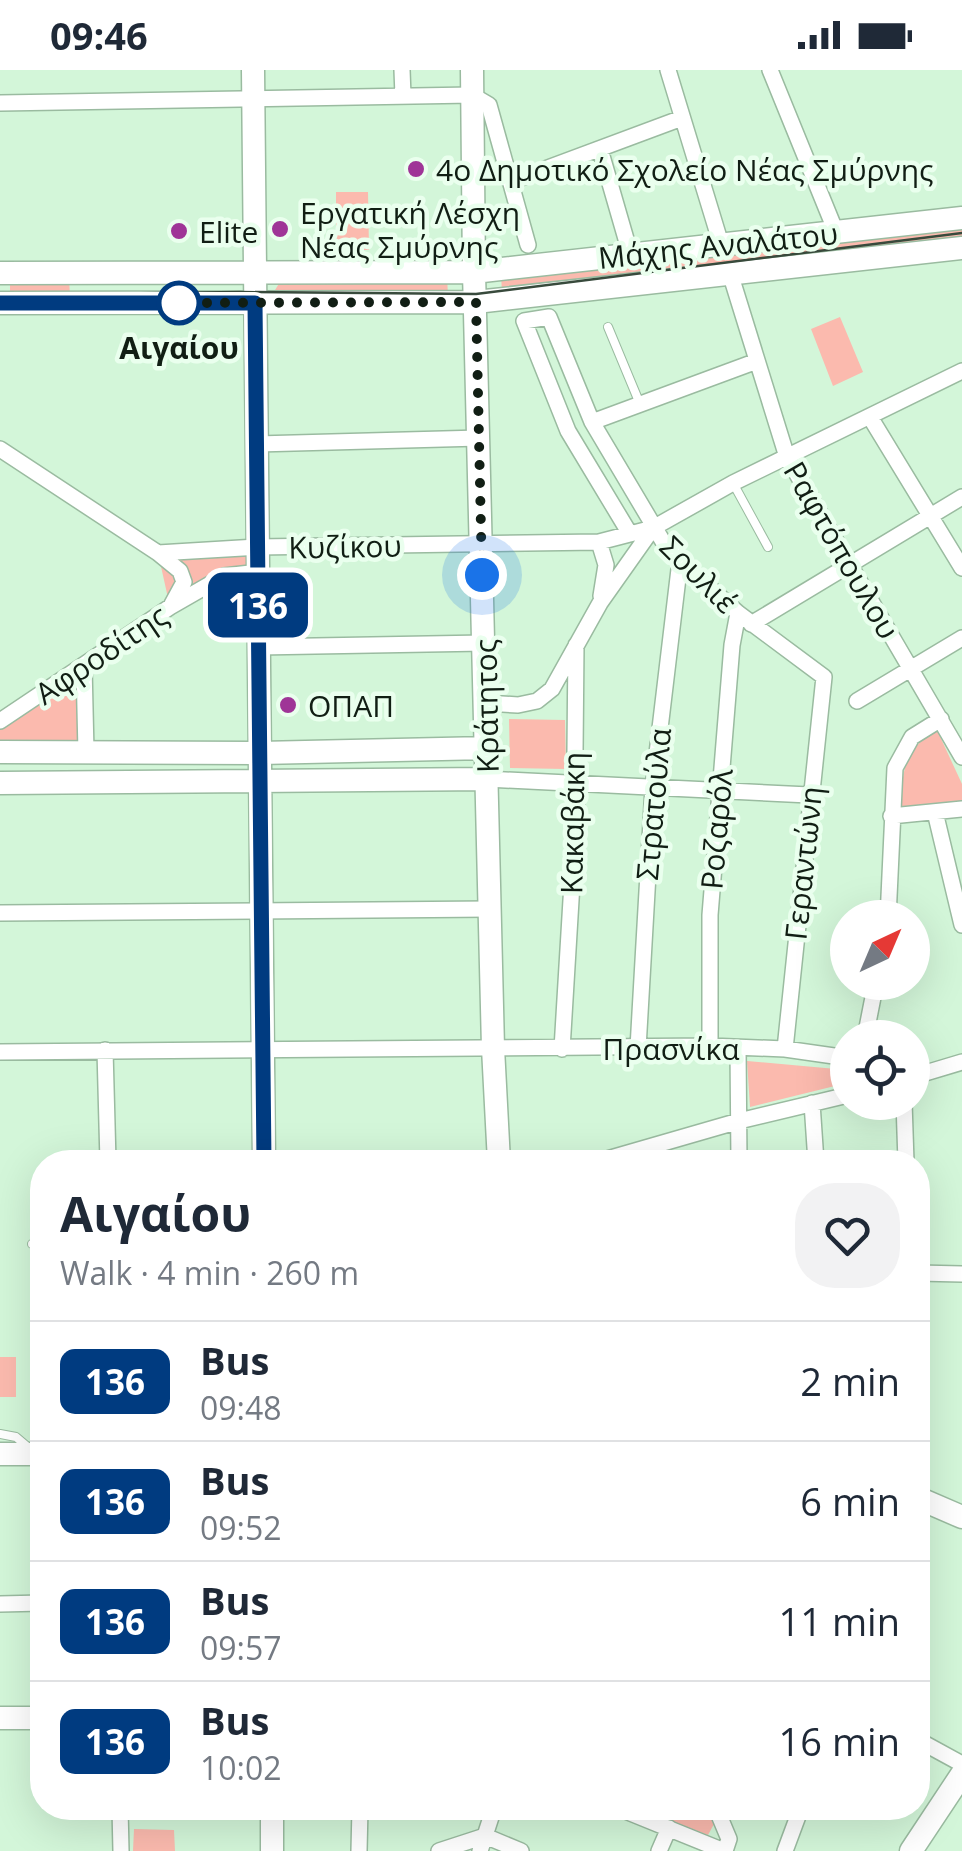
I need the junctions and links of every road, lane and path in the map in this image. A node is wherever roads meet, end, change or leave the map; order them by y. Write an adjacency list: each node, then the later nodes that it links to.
1 (253, 70): 8 (street)
2 (402, 70): 7 (street)
3 (472, 70): 6 (street, Κράτητος)
4 (668, 70): 10 (street)
5 (770, 70): 14 (street)
6 (472, 95): 7 (street); 12 (street); 19 (street, Κράτητος)
7 (403, 96): 8 (street)
8 (254, 98): 9 (street); 21 (street)
9 (0, 104)
10 (682, 118): 11 (street); 16 (street)
11 (600, 149): 12 (street); 15 (street)
12 (510, 182): 17 (street)
13 (962, 218): 14 (street, Μάχης Αναλάτου)
14 (836, 232): 16 (street, Μάχης Αναλάτου)
15 (626, 239)
16 (721, 244): 19 (street, Μάχης Αναλάτου)
17 (528, 246)
18 (962, 248): 22 (street, Μάχης Αναλάτου)
19 (474, 272): 21 (street, Μάχης Αναλάτου); 23 (street, Κράτητος)
20 (0, 273): 21 (street, Μάχης Αναλάτου)
21 (255, 273): 25 (street)
22 (730, 273): 23 (street, Μάχης Αναλάτου); 27 (street, Ραφτόπουλου)
23 (476, 302): 25 (street, Μάχης Αναλάτου); 34 (street, Κράτητος)
24 (0, 303): 25 (street, Μάχης Αναλάτου)
25 (255, 303): 35 (street)
26 (608, 327): 31 (lane)
27 (757, 360): 31 (street); 37 (street, Ραφτόπουλου)
28 (961, 375): 32 (street)
29 (577, 388): 30 (street); 30 (street, Σουλιέ); 33 (street, Σουλιέ)
30 (555, 397): 42 (street, Σουλιέ)
31 (640, 404): 33 (street)
32 (870, 418): 37 (street); 40 (street)
33 (592, 422): 41 (street, Σουλιέ)
34 (480, 438): 35 (street); 44 (street, Κράτητος)
35 (256, 444): 46 (street)
36 (0, 449): 47 (street)
37 (787, 456): 38 (street); 49 (street, Ραφτόπουλου)
38 (734, 484): 41 (street); 45 (lane)
39 (962, 497): 40 (street)
40 (931, 516): 49 (street); 50 (street)
41 (653, 528): 42 (street, Κυζίκου); 48 (street, Σουλιέ); 52 (street, Κακαβάκη)
42 (630, 534): 43 (street, Κυζίκου)
43 (599, 542): 44 (street, Κυζίκου); 52 (street, Κακαβάκη)
44 (482, 544): 46 (street, Κυζίκου); 57 (street, Κράτητος)
45 (768, 547)
46 (258, 548): 47 (street, Κυζίκου); 51 (street)
47 (158, 553): 53 (street)
48 (680, 560): 54 (street, Σουλιέ); 77 (street, Στρατούλα)
49 (850, 566): 55 (street); 61 (street, Ραφτόπουλου)
50 (962, 568)
51 (258, 572): 53 (street, Αφροδίτης); 59 (street)
52 (600, 603): 58 (street, Κακαβάκη)
53 (170, 607): 60 (street, Αφροδίτης)
54 (738, 613): 55 (street, Σουλιέ); 78 (street, Ροζαρόλ)
55 (751, 624): 62 (street, Σουλιέ)
56 (962, 638): 61 (street)
57 (484, 643): 59 (street); 64 (street, Κράτητος)
58 (576, 645): 64 (street); 76 (street, Κακαβάκη)
59 (258, 647): 71 (street)
60 (84, 666): 66 (street, Αφροδίτης); 70 (street)
61 (912, 669): 63 (street); 65 (street, Ραφτόπουλου)
62 (824, 677): 79 (street, Γεραντώνη)
63 (857, 701)
64 (486, 703): 68 (street, Κράτητος)
65 (940, 720): 67 (street, Ραφτόπουλου); 82 (street)
66 (0, 721)
67 (958, 740): 72 (street, Ραφτόπουλου)
68 (486, 748): 71 (street); 73 (street, Κράτητος)
69 (0, 752): 70 (street)
70 (86, 752): 71 (street)
71 (260, 753): 75 (street)
72 (962, 757)
73 (487, 779): 75 (street); 76 (street); 84 (street, Κράτητος)
74 (0, 782): 75 (street)
75 (260, 782): 85 (street)
76 (578, 784): 77 (street); 91 (street, Κακαβάκη)
77 (653, 787): 78 (street); 92 (street, Στρατούλα)
78 (719, 792): 79 (street); 88 (street, Ροζαρόλ)
79 (809, 795): 94 (street, Γεραντώνη)
80 (962, 809): 81 (street)
81 (935, 812): 82 (street); 87 (street)
82 (891, 816): 83 (street)
83 (889, 900)
84 (490, 909): 85 (street); 90 (street, Κράτητος)
85 (262, 910): 86 (street); 89 (street)
86 (0, 913)
87 (962, 925)
88 (710, 1046): 92 (street, Πρασνίκα); 93 (street, Πρασνίκα)
89 (263, 1048): 90 (street, Πρασνίκα); 95 (street, Πρασνίκα); 105 (street)
90 (493, 1048): 91 (street, Πρασνίκα); 106 (street, Κράτητος)
91 (562, 1048): 92 (street, Πρασνίκα)
92 (638, 1048)
93 (738, 1048): 94 (street, Πρασνίκα); 103 (street)
94 (785, 1049): 97 (street, Πρασνίκα)
95 (105, 1050): 96 (street, Πρασνίκα); 104 (street)
96 (0, 1052)
97 (830, 1055)
98 (962, 1062): 99 (street)
99 (931, 1070)
100 (830, 1099): 101 (street)
101 (812, 1104): 103 (street); 109 (street)
102 (905, 1120): 110 (street)
103 (739, 1121): 107 (street); 108 (street)
104 (108, 1150)
105 (264, 1150)
106 (499, 1150)
107 (648, 1150)
108 (739, 1150)
109 (815, 1150)
110 (906, 1150)
111 (930, 1274): 112 (street)
112 (962, 1274)
113 (0, 1434): 114 (lane)
114 (30, 1447)
115 (0, 1454): 116 (street)
116 (30, 1454)
117 (930, 1503): 118 (street)
118 (961, 1516)
119 (30, 1603): 120 (street)
120 (0, 1604)
121 (0, 1718): 122 (street)
122 (30, 1718)
123 (930, 1747): 124 (street)
124 (962, 1764)
125 (962, 1774): 143 (street)
126 (120, 1820): 135 (street)
127 (272, 1820): 136 (street)
128 (360, 1820): 137 (street)
129 (490, 1820): 134 (street)
130 (649, 1820): 133 (street)
131 (721, 1820): 141 (street)
132 (797, 1820): 142 (street)
133 (669, 1828): 140 (street); 141 (street)
134 (482, 1844): 138 (street); 139 (street)
135 (120, 1851)
136 (272, 1851)
137 (359, 1851)
138 (439, 1851)
139 (520, 1851)
140 (660, 1851)
141 (725, 1851)
142 (785, 1851)
143 (912, 1851)

